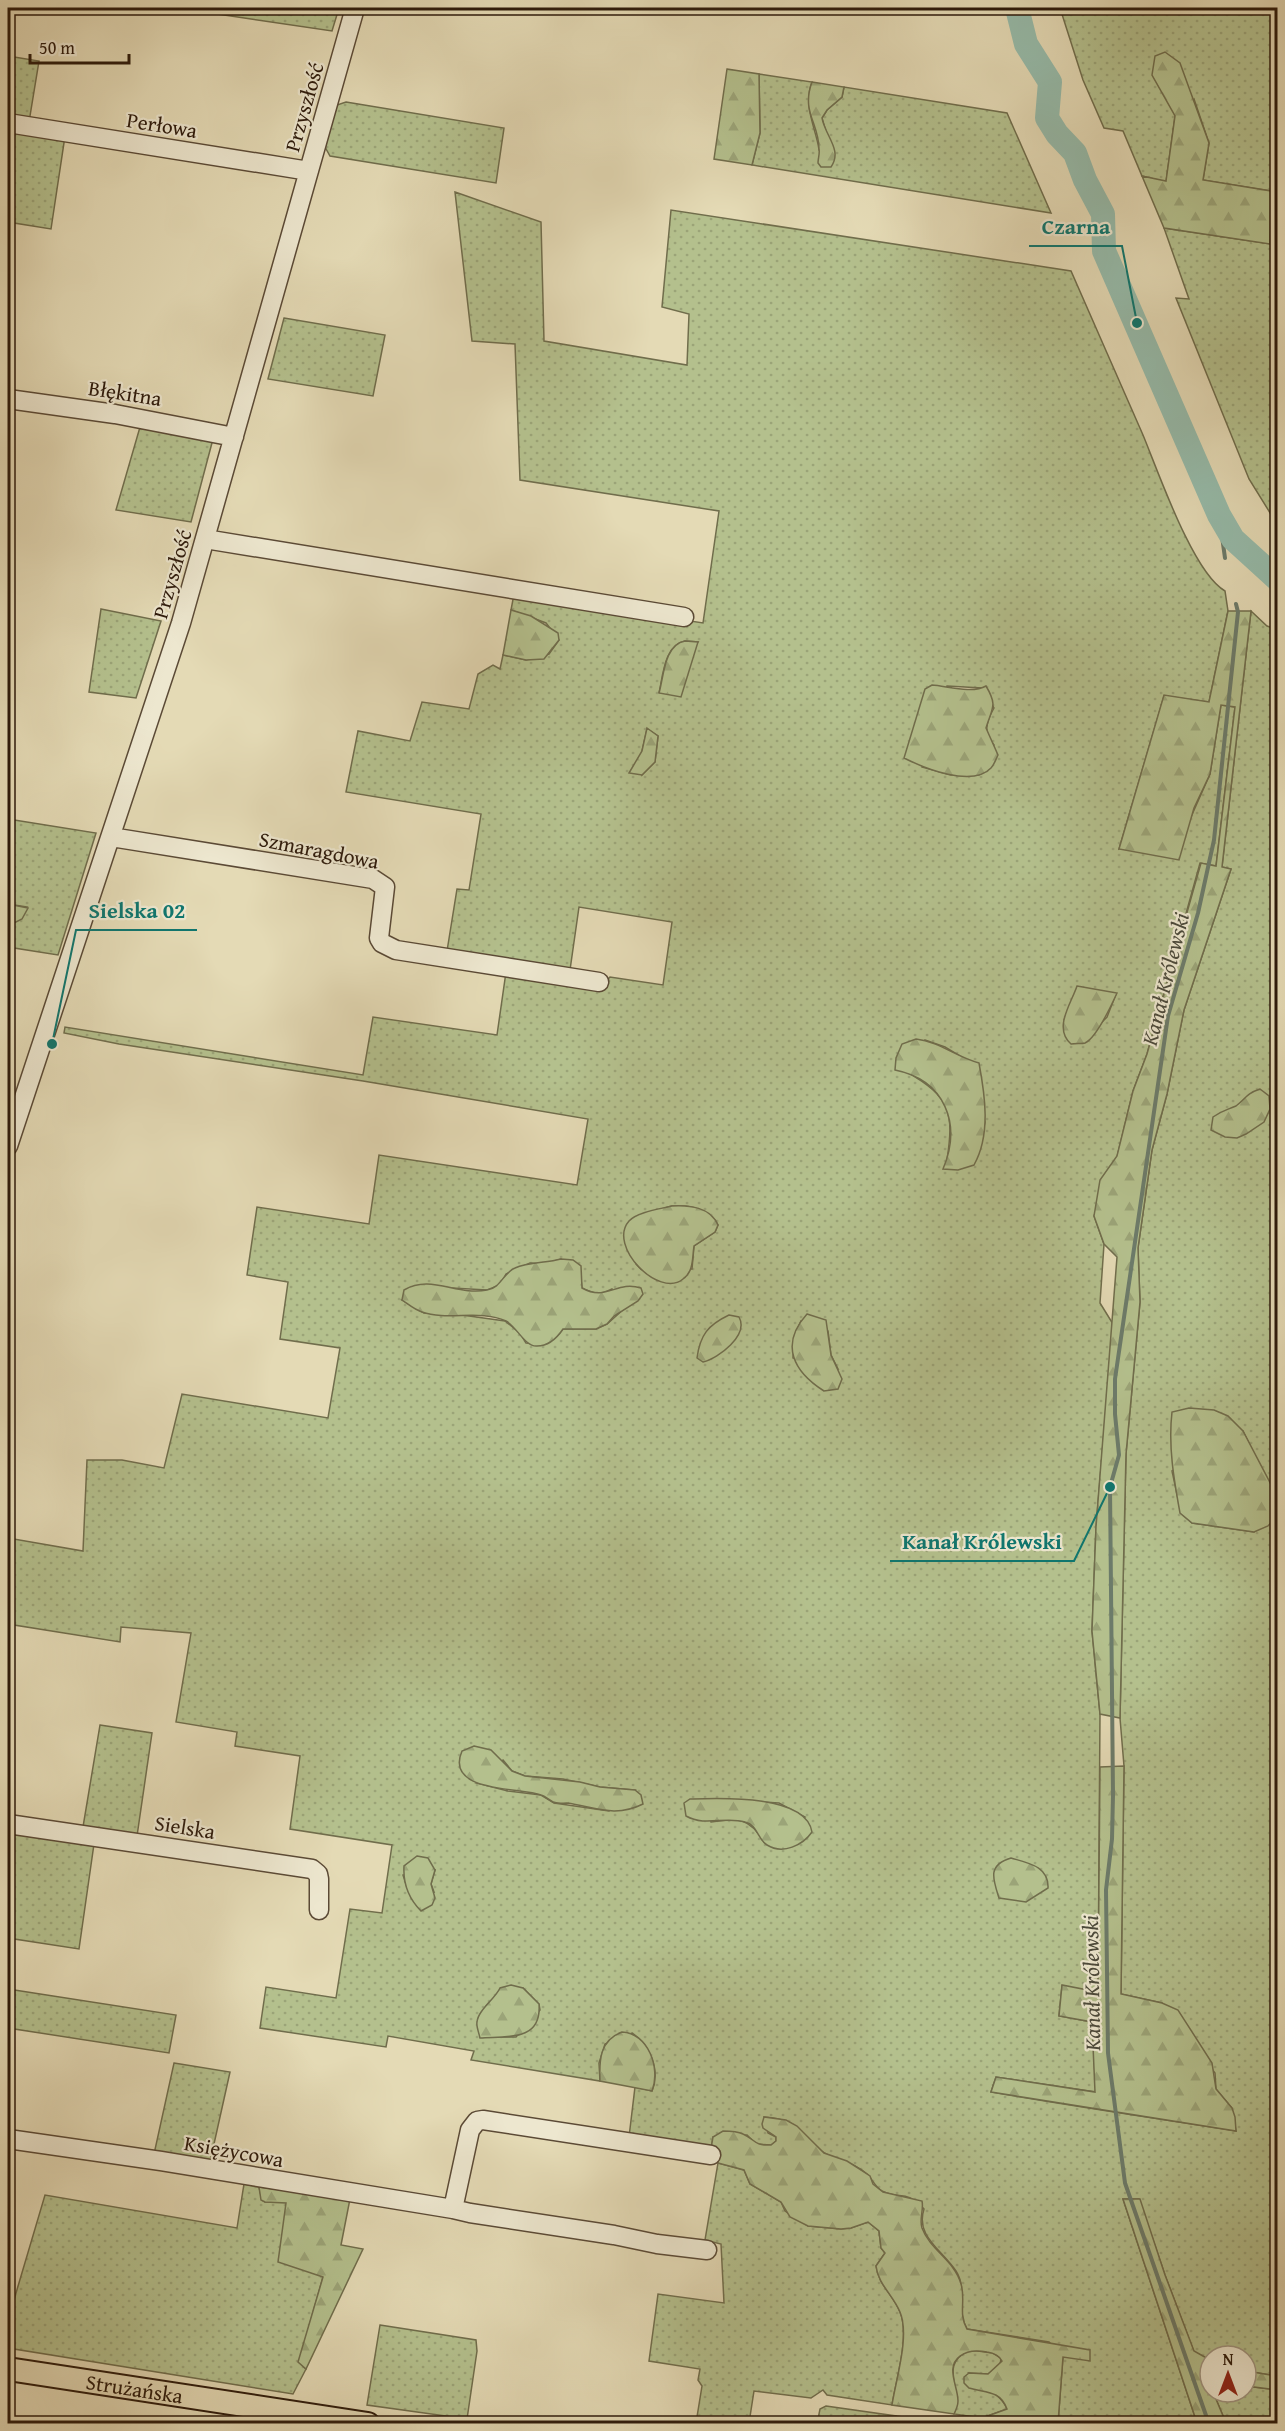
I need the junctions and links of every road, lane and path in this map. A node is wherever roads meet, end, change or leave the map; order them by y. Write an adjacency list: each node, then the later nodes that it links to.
1 (355, 8): 3 (street, Przyszłość)
2 (8, 123): 3 (street, Perłowa)
3 (309, 171): 5 (street, Przyszłość)
4 (8, 399): 5 (street, Błękitna)
5 (234, 437): 6 (street, Przyszłość)
6 (205, 539): 7 (street); 8 (street, Przyszłość)
7 (684, 617)
8 (111, 837): 9 (street, Szmaragdowa); 10 (street, Przyszłość)
9 (598, 982)
10 (8, 1146)
11 (8, 1824): 12 (street, Sielska)
12 (319, 1910)
13 (8, 2139): 15 (street, Księżycowa)
14 (711, 2155): 15 (street)
15 (453, 2208): 16 (street, Księżycowa)
16 (707, 2250)
17 (8, 2369): 18 (main road, Strużańska)
18 (368, 2424)

